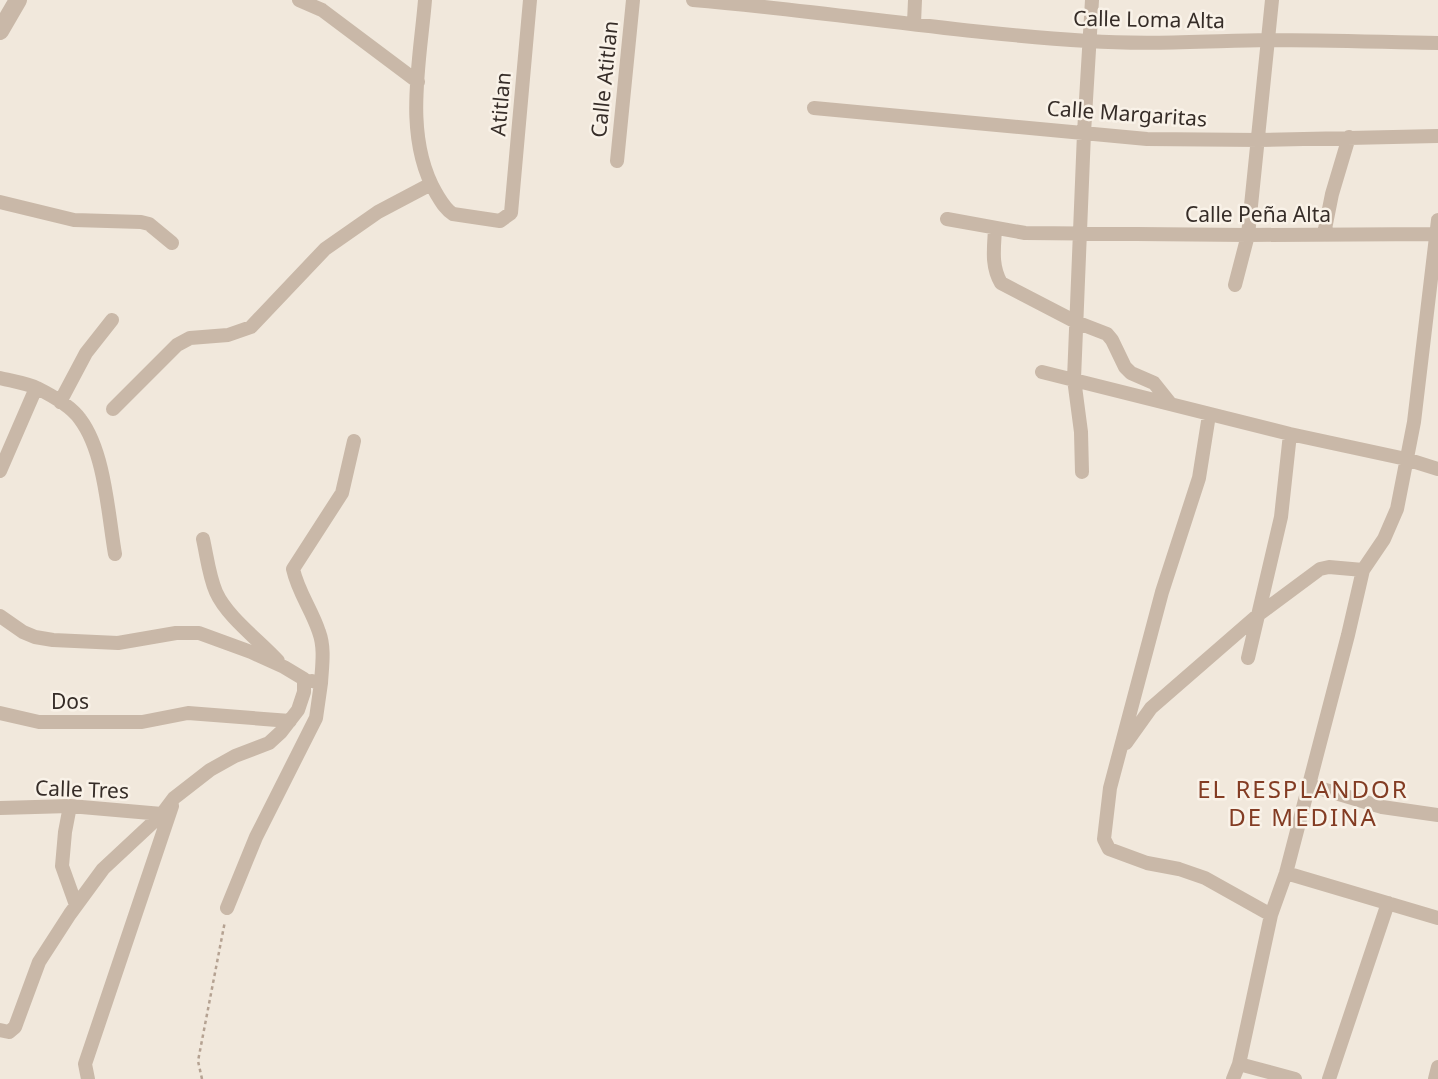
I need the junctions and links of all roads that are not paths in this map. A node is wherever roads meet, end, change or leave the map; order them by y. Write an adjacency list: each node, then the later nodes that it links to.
1 (18, 0): 12 (street)
2 (299, 0): 10 (street)
3 (425, 0): 16 (street)
4 (530, 0): 23 (street, Atitlan)
5 (633, 0): 22 (street, Calle Atitlan)
6 (693, 0): 11 (street, Calle Loma Alta)
7 (915, 0): 11 (street)
8 (1092, 0): 14 (street)
9 (1272, 0): 13 (street)
10 (322, 5): 16 (street)
11 (914, 23): 14 (street, Calle Loma Alta)
12 (0, 31)
13 (1269, 40): 14 (street, Calle Loma Alta); 15 (street, Calle Loma Alta); 21 (street)
14 (1090, 41): 18 (street)
15 (1438, 43)
16 (418, 82): 23 (street)
17 (814, 108): 18 (street, Calle Margaritas)
18 (1084, 133): 21 (street, Calle Margaritas); 28 (street)
19 (1438, 136): 20 (street, Calle Margaritas)
20 (1349, 137): 21 (street, Calle Margaritas); 29 (street)
21 (1259, 140): 30 (street)
22 (617, 161)
23 (432, 184): 42 (street)
24 (0, 202): 31 (street)
25 (947, 219): 27 (street, Calle Peña Alta)
26 (1437, 227): 29 (street, Calle Peña Alta); 32 (street)
27 (995, 229): 28 (street, Calle Peña Alta); 35 (street)
28 (1079, 234): 30 (street, Calle Peña Alta); 35 (street)
29 (1324, 234): 30 (street, Calle Peña Alta)
30 (1248, 236): 33 (street)
31 (172, 243)
32 (1435, 280): 46 (street)
33 (1236, 285)
34 (112, 320): 40 (street)
35 (1076, 322): 38 (street); 41 (street)
36 (1042, 372): 38 (street)
37 (0, 378): 39 (street)
38 (1074, 379): 41 (street); 49 (street)
39 (36, 388): 40 (street); 48 (street)
40 (60, 402): 51 (street)
41 (1170, 403): 43 (street)
42 (113, 410)
43 (1209, 415): 44 (street); 61 (street)
44 (1290, 435): 46 (street); 53 (street)
45 (354, 441): 58 (street)
46 (1406, 459): 47 (street); 52 (street)
47 (1438, 469)
48 (0, 471)
49 (1082, 472)
50 (203, 539): 56 (street)
51 (115, 554)
52 (1363, 570): 53 (street); 62 (street)
53 (1258, 615): 55 (street); 61 (street)
54 (0, 617): 56 (street)
55 (1248, 657)
56 (284, 667): 57 (street)
57 (304, 680): 58 (street); 60 (street)
58 (321, 683): 71 (street)
59 (0, 713): 60 (street, Dos)
60 (290, 721): 63 (street)
61 (1121, 750): 72 (street)
62 (1309, 785): 67 (street); 68 (street)
63 (174, 798): 66 (street); 77 (street)
64 (70, 806): 65 (street, Calle Tres); 66 (street, Calle Tres); 70 (street)
65 (0, 808)
66 (162, 814): 70 (street)
67 (1438, 815)
68 (1286, 873): 69 (street); 72 (street)
69 (1388, 904): 73 (street); 80 (street)
70 (76, 905): 74 (street)
71 (227, 908)
72 (1271, 915): 75 (street)
73 (1438, 918)
74 (0, 1030)
75 (1239, 1064): 78 (street); 79 (street)
76 (1438, 1066): 81 (street)
77 (88, 1079)
78 (1233, 1079)
79 (1295, 1079)
80 (1329, 1079)
81 (1435, 1079)

